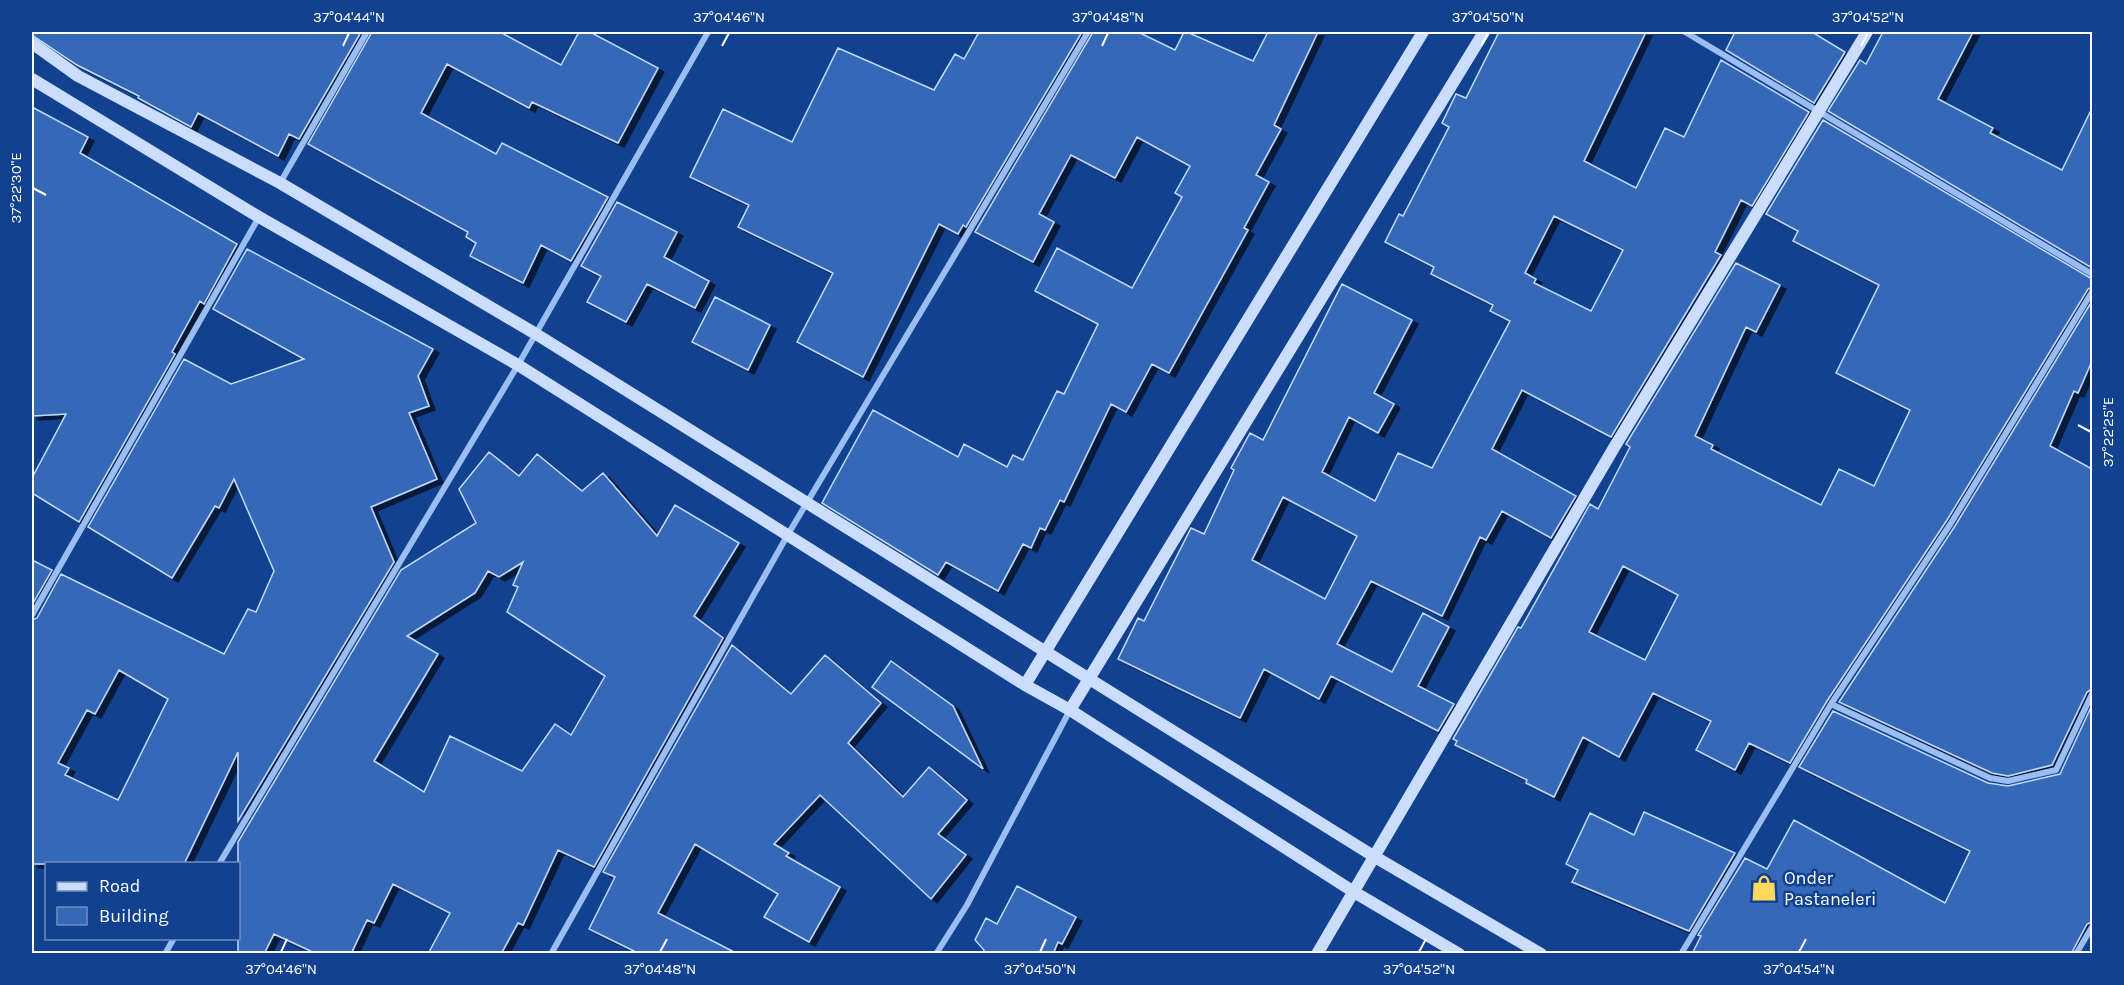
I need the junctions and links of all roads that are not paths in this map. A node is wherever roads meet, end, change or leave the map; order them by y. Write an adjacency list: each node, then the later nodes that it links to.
1 (367, 32): 11 (street)
2 (708, 32): 15 (street)
3 (1088, 32): 17 (street)
4 (1423, 32): 20 (main road)
5 (1484, 32): 21 (main road)
6 (1685, 32): 10 (street)
7 (1867, 32): 10 (main road)
8 (32, 43): 11 (main road)
9 (32, 79): 12 (main road)
10 (1820, 113): 13 (street); 26 (main road)
11 (280, 183): 15 (main road)
12 (259, 217): 16 (main road); 19 (street)
13 (2092, 274)
14 (2092, 292): 24 (street)
15 (536, 334): 16 (street); 17 (main road)
16 (518, 365): 18 (main road); 27 (street)
17 (808, 502): 18 (street); 20 (main road)
18 (788, 536): 22 (main road); 32 (street)
19 (32, 615)
20 (1046, 653): 21 (main road); 22 (main road)
21 (1090, 678): 25 (main road); 26 (main road)
22 (1025, 686): 25 (main road)
23 (2092, 694): 24 (street)
24 (1831, 704): 37 (street)
25 (1070, 710): 28 (main road); 33 (street)
26 (1375, 857): 28 (main road); 36 (main road)
27 (220, 862)
28 (1354, 892): 34 (main road); 35 (main road)
29 (2092, 927): 38 (street)
30 (173, 940): 31 (street)
31 (165, 954)
32 (551, 954)
33 (936, 954)
34 (1317, 954)
35 (1459, 954)
36 (1541, 954)
37 (1681, 954)
38 (2076, 954)

